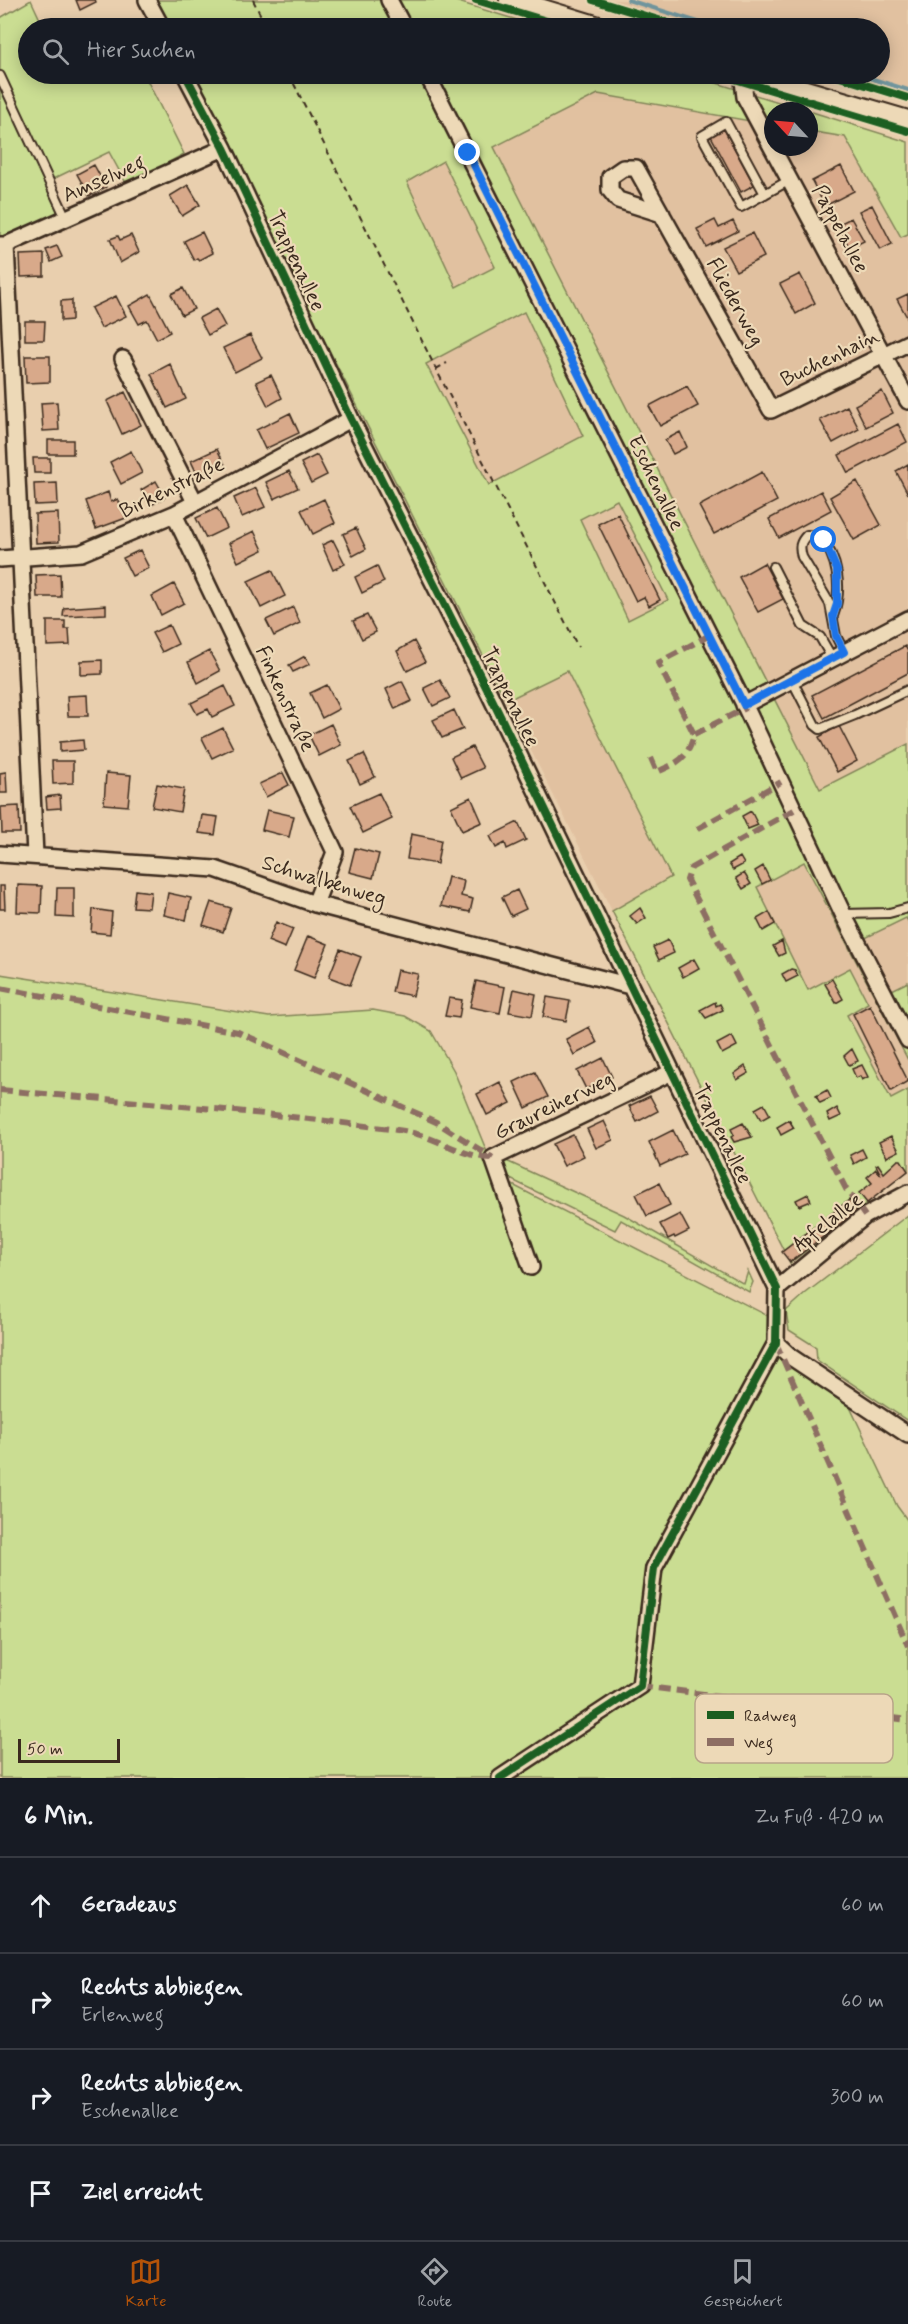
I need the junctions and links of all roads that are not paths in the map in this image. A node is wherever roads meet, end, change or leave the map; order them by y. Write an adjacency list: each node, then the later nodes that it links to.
1 (147, 0): 4 (street)
2 (389, 0): 5 (street)
3 (510, 0): 6 (main road)
4 (157, 18)
5 (399, 18)
6 (569, 18)
7 (0, 76): 17 (lane)
8 (190, 84): 13 (street, Trappenallee)
9 (432, 84): 35 (street, Eschenallee)
10 (746, 84): 14 (street, Pappelallee)
11 (781, 84): 12 (main road)
12 (908, 121)
13 (224, 148): 17 (street, Amselweg); 24 (street, Trappenallee)
14 (790, 180): 15 (lane); 20 (street, Pappelallee)
15 (765, 194): 15 (lane)
16 (662, 214): 23 (street, Fliederweg)
17 (66, 218): 18 (street, Amselweg)
18 (3, 245): 27 (street)
19 (908, 343): 20 (street, Buchenhain)
20 (884, 355): 22 (street, Pappelallee); 23 (street, Buchenhain)
21 (123, 359): 25 (street)
22 (908, 401)
23 (771, 410)
24 (351, 419): 25 (street, Birkenstraße); 41 (street, Trappenallee)
25 (195, 502): 26 (street, Birkenstraße)
26 (174, 514): 27 (street, Birkenstraße); 38 (street, Finkenstraße)
27 (22, 557): 28 (street, Birkenstraße); 37 (street)
28 (0, 559)
29 (773, 567): 32 (lane)
30 (833, 616): 30 (lane); 32 (lane)
31 (908, 619): 32 (street)
32 (838, 655): 33 (street)
33 (792, 680): 34 (lane); 35 (street)
34 (908, 690)
35 (744, 705): 40 (street, Eschenallee)
36 (0, 854): 37 (street, Schwalbenweg)
37 (35, 855): 38 (street, Schwalbenweg)
38 (315, 904): 41 (street, Schwalbenweg)
39 (908, 908): 40 (lane)
40 (843, 914): 42 (street, Eschenallee)
41 (630, 986): 43 (street, Trappenallee)
42 (908, 1040)
43 (672, 1072): 45 (street, Graureiherweg); 46 (street, Trappenallee)
44 (908, 1193): 46 (street, Apfelallee)
45 (531, 1267)
46 (777, 1289): 47 (street, Trappenallee)
47 (776, 1343): 48 (street); 49 (street)
48 (908, 1435)
49 (500, 1778)

